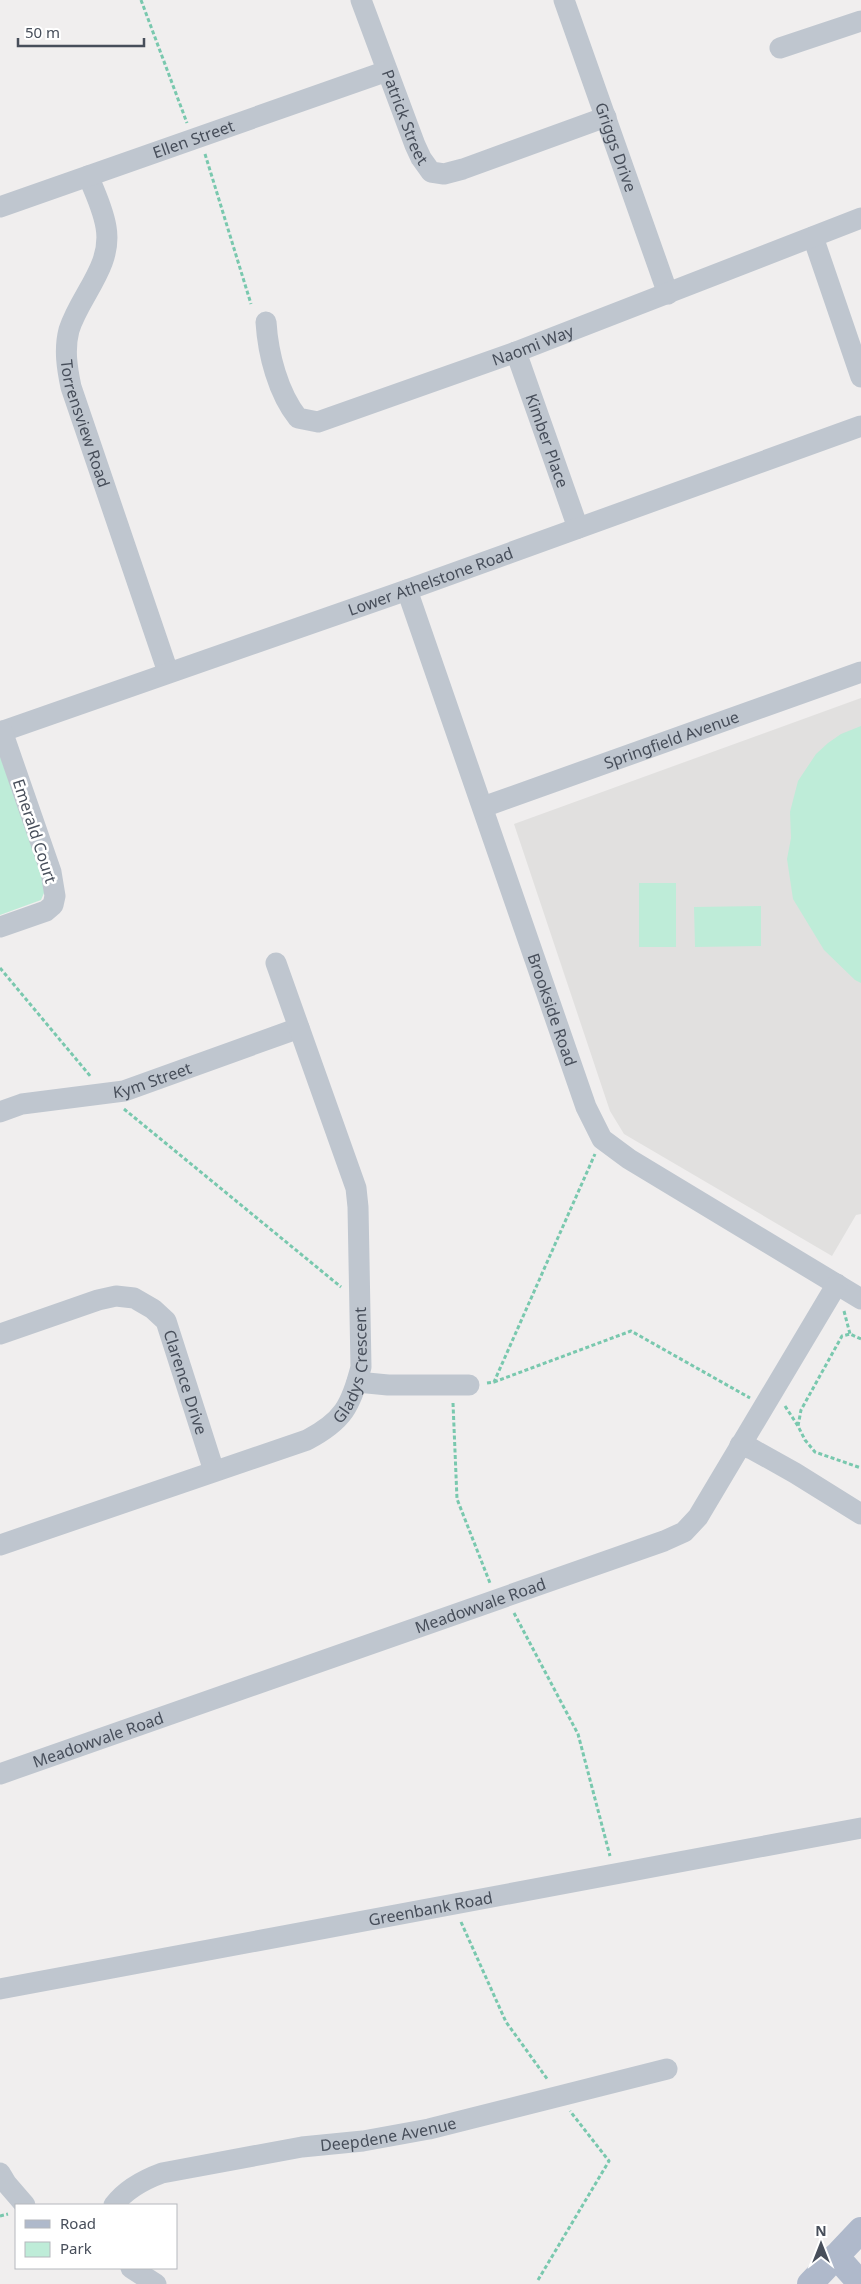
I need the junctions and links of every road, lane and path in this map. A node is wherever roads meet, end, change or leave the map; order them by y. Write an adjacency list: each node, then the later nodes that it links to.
1 (141, 0): 8 (path)
2 (361, 0): 6 (street, Patrick Street)
3 (564, 0): 7 (street, Griggs Drive)
4 (861, 21): 5 (street)
5 (780, 48)
6 (387, 71): 7 (street, Patrick Street); 10 (street, Ellen Street)
7 (606, 117): 14 (street, Griggs Drive)
8 (193, 122)
9 (203, 147): 15 (path)
10 (88, 176): 11 (street, Ellen Street); 22 (street, Torrensview Road)
11 (0, 207)
12 (861, 218): 13 (street, Naomi Way)
13 (813, 237): 14 (street, Naomi Way); 18 (street)
14 (668, 294): 17 (street, Naomi Way)
15 (251, 304)
16 (266, 322): 17 (street, Naomi Way)
17 (516, 352): 20 (street, Kimber Place)
18 (861, 377)
19 (861, 426): 20 (street, Lower Athelstone Road)
20 (578, 528): 21 (street, Lower Athelstone Road)
21 (406, 590): 22 (street, Lower Athelstone Road); 25 (street, Brookside Road)
22 (168, 672): 24 (street, Lower Athelstone Road)
23 (861, 672): 25 (street, Springfield Avenue)
24 (1, 731): 26 (street, Emerald Court)
25 (483, 807): 32 (street, Brookside Road)
26 (0, 927)
27 (276, 963): 29 (street, Gladys Crescent)
28 (0, 968): 30 (path)
29 (299, 1028): 30 (street, Kym Street); 35 (street, Gladys Crescent)
30 (105, 1093): 31 (street, Kym Street); 35 (path)
31 (0, 1112)
32 (602, 1139): 33 (street, Brookside Road); 39 (path)
33 (837, 1284): 34 (street, Brookside Road); 41 (street, Meadowvale Road)
34 (861, 1299)
35 (359, 1301): 38 (street, Gladys Crescent)
36 (0, 1334): 44 (street, Clarence Drive)
37 (861, 1339): 43 (path)
38 (357, 1382): 40 (street); 44 (street, Gladys Crescent)
39 (494, 1382): 40 (path); 41 (path)
40 (460, 1385): 47 (path)
41 (764, 1406): 42 (street, Meadowvale Road)
42 (740, 1445): 45 (street); 47 (street, Meadowvale Road)
43 (861, 1468)
44 (214, 1470): 46 (street, Gladys Crescent)
45 (861, 1514)
46 (0, 1544)
47 (501, 1598): 48 (street, Meadowvale Road); 50 (path)
48 (0, 1774)
49 (861, 1828): 50 (street, Greenbank Road)
50 (614, 1874): 52 (street, Greenbank Road)
51 (460, 1918): 54 (path)
52 (0, 1989)
53 (667, 2069): 54 (street, Deepdene Avenue)
54 (555, 2091): 57 (street, Deepdene Avenue); 61 (path)
55 (0, 2173): 56 (street)
56 (24, 2204)
57 (115, 2204)
58 (861, 2230): 60 (main road)
59 (133, 2269): 62 (street)
60 (847, 2269): 63 (main road)
61 (538, 2280)
62 (156, 2284)
63 (810, 2284)

